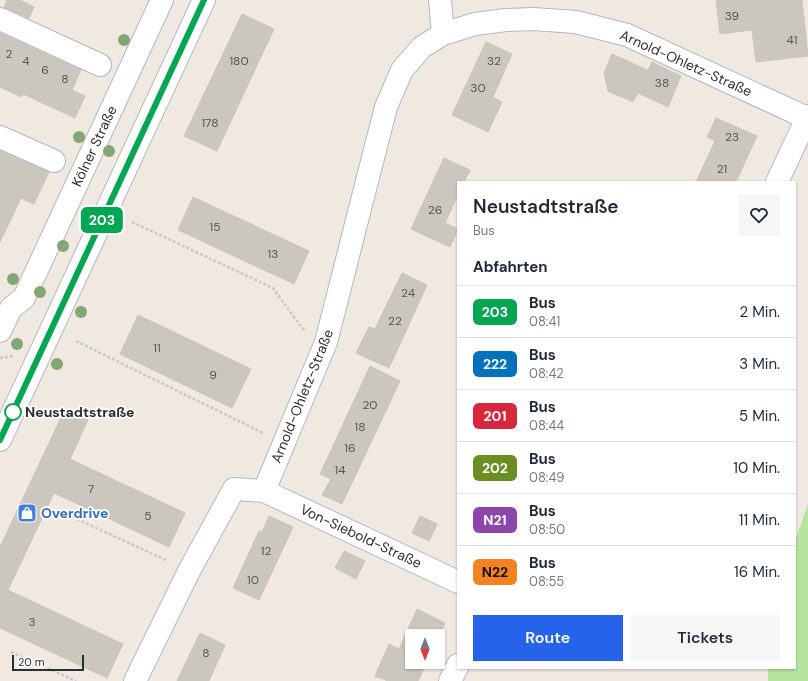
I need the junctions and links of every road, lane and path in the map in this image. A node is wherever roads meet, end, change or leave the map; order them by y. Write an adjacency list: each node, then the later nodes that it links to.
1 (162, 0): 12 (street, Kölner Straße)
2 (204, 0): 15 (street)
3 (440, 0): 5 (street)
4 (0, 19): 6 (street)
5 (443, 34): 7 (street, Arnold-Ohletz-Straße); 14 (street, Arnold-Ohletz-Straße)
6 (100, 65)
7 (808, 117): 10 (street)
8 (0, 137): 9 (street)
9 (54, 161)
10 (777, 181)
11 (132, 222): 14 (path)
12 (0, 331)
13 (76, 341): 16 (path)
14 (326, 342): 16 (street, Arnold-Ohletz-Straße)
15 (0, 440)
16 (284, 444): 17 (street, Arnold-Ohletz-Straße)
17 (264, 491): 19 (street); 20 (street, Von-Siebold-Straße)
18 (77, 519): 19 (path)
19 (189, 571): 24 (street)
20 (457, 582)
21 (12, 652): 23 (path)
22 (457, 667): 25 (street)
23 (76, 681)
24 (135, 681)
25 (450, 681)

